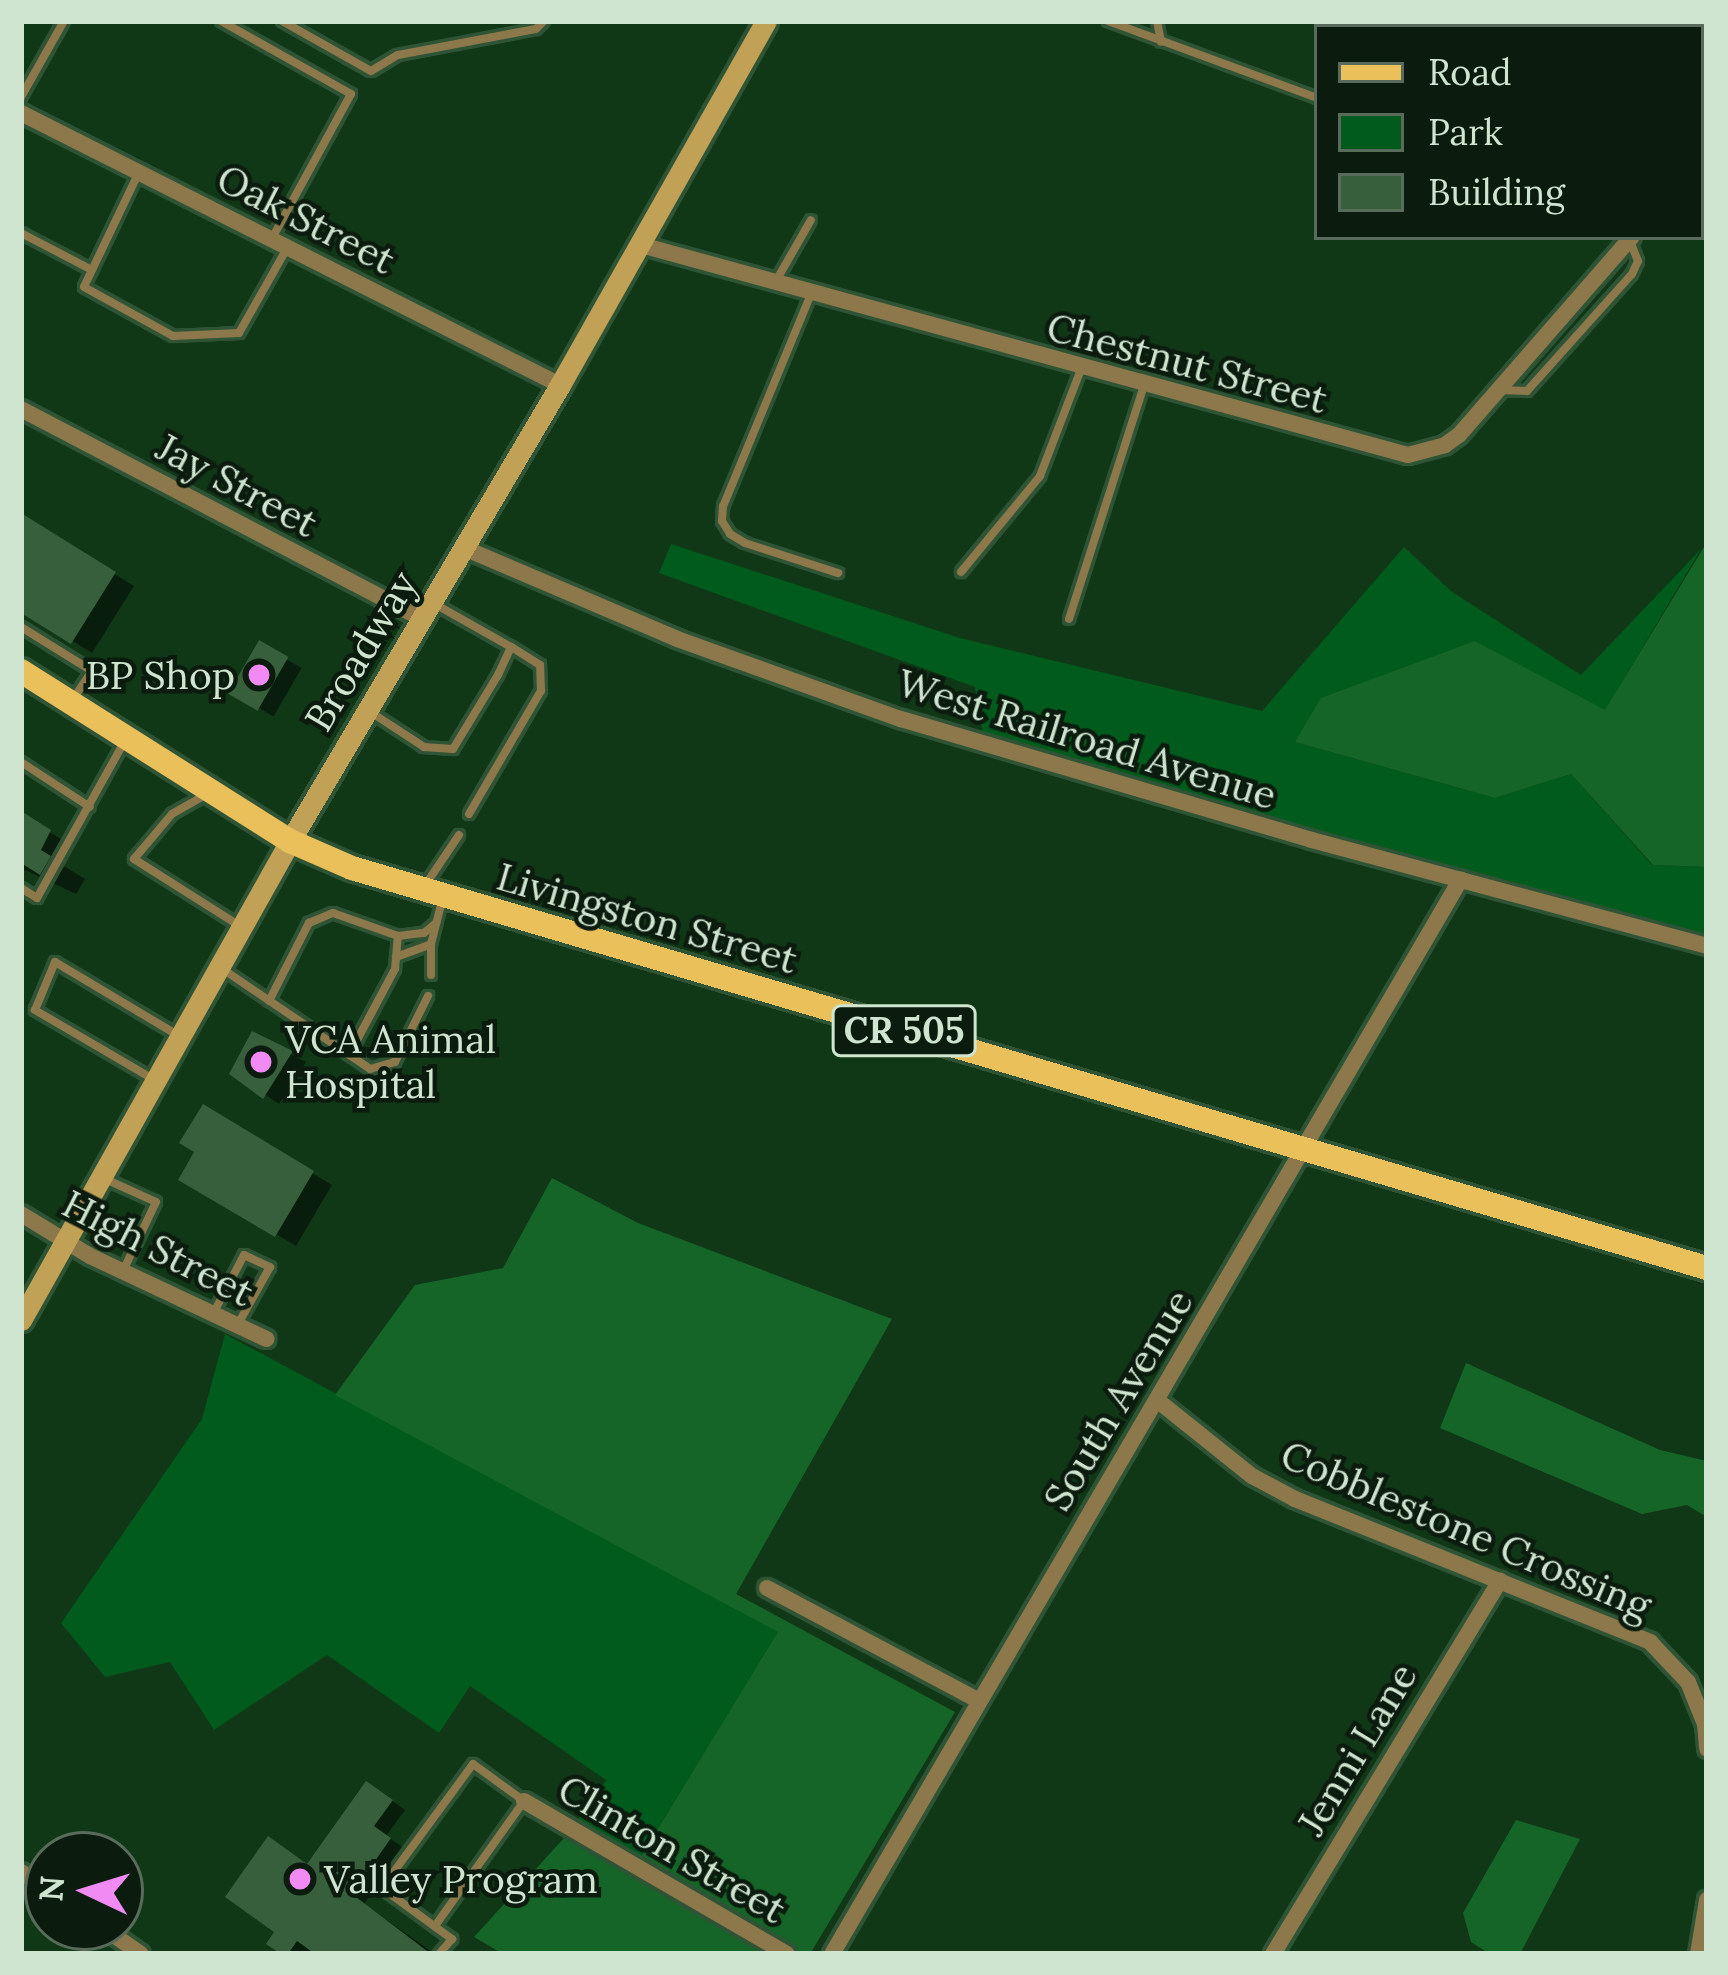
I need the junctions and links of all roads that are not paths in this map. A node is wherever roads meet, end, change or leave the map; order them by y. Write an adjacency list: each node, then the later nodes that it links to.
1 (64, 21): 10 (lane)
2 (221, 21): 16 (lane)
3 (282, 21): 4 (lane)
4 (544, 21)
5 (766, 21): 17 (street, Broadway)
6 (1108, 21): 8 (lane)
7 (1156, 21): 8 (lane)
8 (1161, 44): 9 (lane)
9 (1314, 97)
10 (21, 98)
11 (21, 112): 12 (street, Oak Street)
12 (139, 172): 16 (street, Oak Street); 18 (lane)
13 (811, 220): 19 (lane)
14 (21, 233): 18 (lane)
15 (1629, 240): 23 (street, Chestnut Street)
16 (280, 243): 18 (lane); 22 (street, Oak Street)
17 (641, 245): 19 (street, Chestnut Street); 22 (street, Broadway)
18 (92, 270)
19 (775, 283): 20 (street, Chestnut Street)
20 (812, 293): 21 (street, Chestnut Street); 27 (lane)
21 (1082, 368): 23 (street, Chestnut Street); 26 (lane)
22 (560, 385): 25 (street, Broadway)
23 (1144, 385): 29 (lane)
24 (21, 409): 28 (street, Jay Street)
25 (464, 548): 28 (street, Broadway); 42 (street, West Railroad Avenue)
26 (961, 572)
27 (838, 573)
28 (427, 611): 31 (lane); 34 (street, Broadway)
29 (1069, 619)
30 (21, 627): 33 (lane)
31 (511, 647): 34 (lane); 39 (lane)
32 (21, 670): 33 (main road, Livingston Street / CR 505)
33 (71, 702): 35 (main road, Livingston Street / CR 505)
34 (368, 711): 41 (street, Broadway)
35 (126, 737): 37 (main road, Livingston Street / CR 505); 38 (lane)
36 (21, 762): 38 (lane)
37 (212, 791): 41 (main road, Livingston Street / CR 505); 46 (lane)
38 (90, 807): 43 (lane)
39 (469, 814)
40 (459, 835): 44 (lane)
41 (290, 841): 44 (main road, Livingston Street / CR 505); 46 (street, Broadway)
42 (1461, 879): 49 (street, West Railroad Avenue); 58 (street, South Avenue)
43 (21, 888)
44 (433, 892): 45 (lane); 58 (main road, Livingston Street / CR 505)
45 (436, 923): 47 (lane); 48 (lane)
46 (242, 927): 51 (street, Broadway)
47 (398, 936): 50 (lane); 54 (lane)
48 (431, 944): 50 (lane); 52 (lane)
49 (1707, 946)
50 (396, 957): 56 (lane)
51 (219, 968): 54 (lane); 55 (street, Broadway)
52 (431, 975)
53 (428, 996): 56 (lane)
54 (269, 1001): 56 (lane)
55 (180, 1036): 57 (street, Broadway); 57 (lane)
56 (349, 1055)
57 (155, 1081): 59 (street, Broadway)
58 (1304, 1148): 62 (main road, Livingston Street / CR 505); 68 (street, South Avenue)
59 (101, 1178): 61 (street, Broadway); 63 (lane)
60 (21, 1214): 61 (street, High Street)
61 (64, 1242): 63 (street, High Street); 65 (street, Broadway)
62 (1707, 1268)
63 (124, 1271): 64 (street, High Street)
64 (213, 1314): 66 (street, High Street); 66 (lane)
65 (21, 1319)
66 (238, 1325): 67 (street, High Street)
67 (266, 1339)
68 (1157, 1400): 69 (street, Cobblestone Crossing); 71 (street, South Avenue)
69 (1500, 1580): 72 (street, Cobblestone Crossing); 79 (street, Jenni Lane)
70 (767, 1588): 71 (street)
71 (979, 1700): 78 (street, South Avenue)
72 (1707, 1749)
73 (524, 1801): 75 (lane); 75 (lane); 77 (street, Clinton Street)
74 (1707, 1900): 80 (street)
75 (435, 1926): 76 (lane)
76 (439, 1954)
77 (787, 1954)
78 (832, 1954)
79 (1273, 1954)
80 (1698, 1954)

